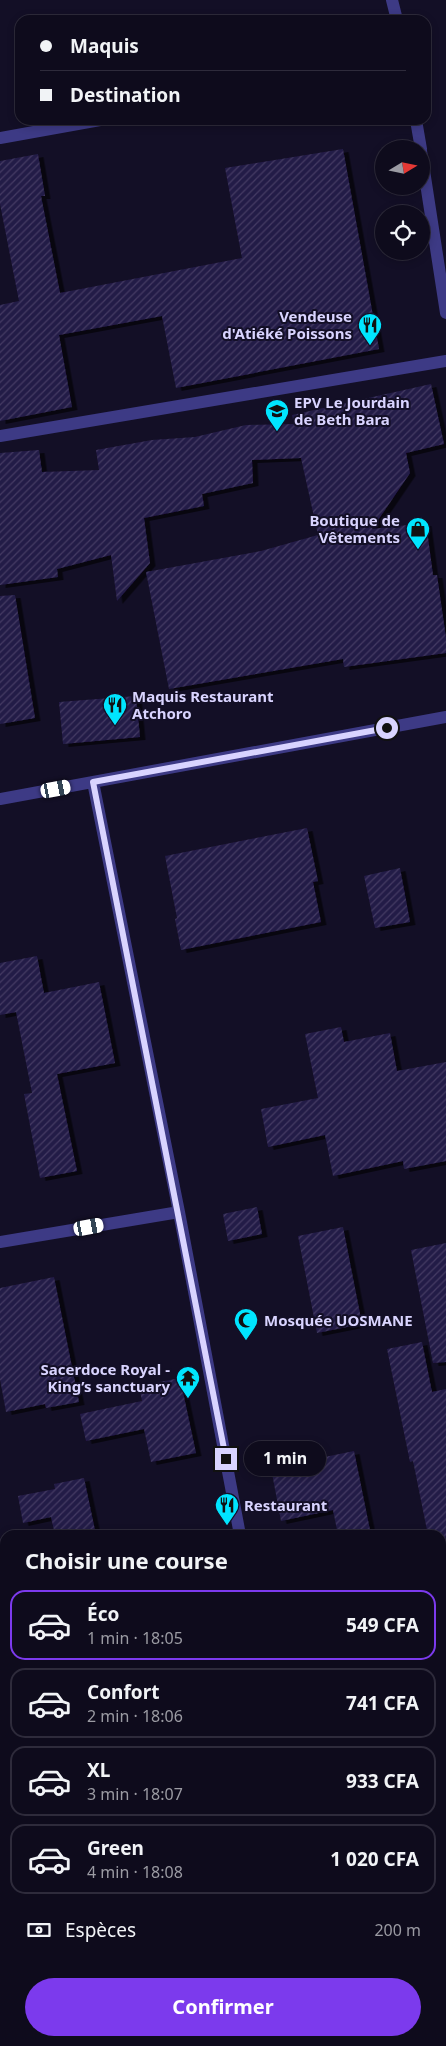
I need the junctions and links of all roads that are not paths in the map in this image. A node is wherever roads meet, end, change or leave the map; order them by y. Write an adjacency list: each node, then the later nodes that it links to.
1 (392, 0): 2 (street)
2 (396, 15)
3 (72, 125): 5 (street)
4 (417, 125): 6 (street)
5 (0, 138)
6 (419, 140)
7 (429, 195): 8 (street)
8 (444, 287): 9 (street)
9 (446, 313)
10 (446, 361): 11 (street)
11 (0, 436)
12 (446, 717): 13 (street)
13 (93, 782): 14 (street); 15 (street)
14 (0, 800)
15 (178, 1212): 16 (street); 17 (street)
16 (0, 1242)
17 (239, 1530)

